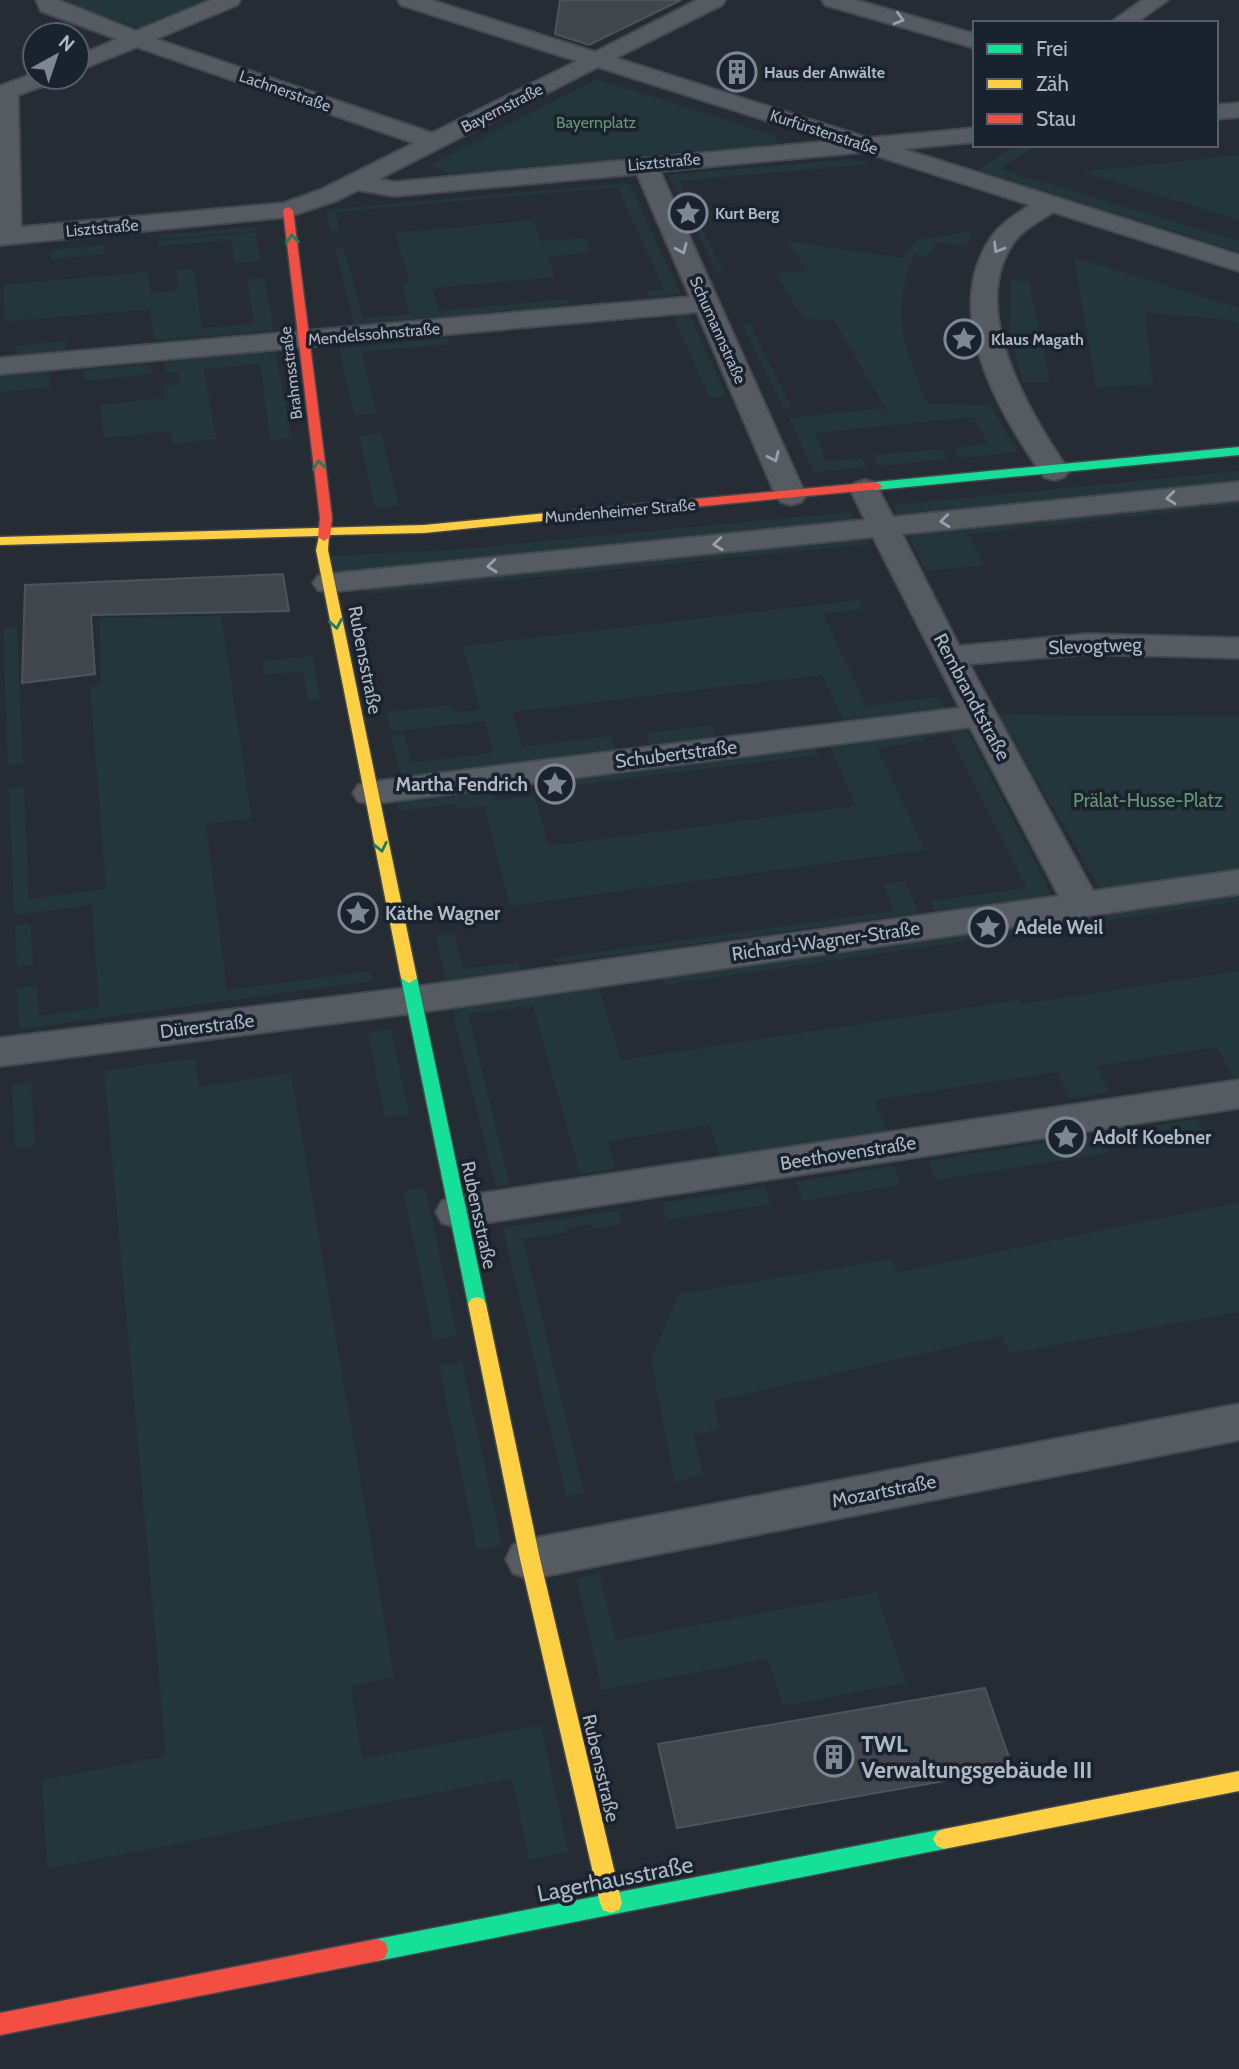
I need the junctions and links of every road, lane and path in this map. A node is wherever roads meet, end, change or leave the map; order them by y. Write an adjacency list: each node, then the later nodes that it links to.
1 (47, 0): 8 (street, Lachnerstraße)
2 (229, 0): 8 (street)
3 (409, 0): 11 (street, Kurfürstenstraße)
4 (713, 0): 11 (street, Bayernstraße)
5 (833, 0): 9 (street, one-way to 9)
6 (1157, 0): 7 (street)
7 (1124, 21)
8 (136, 40): 10 (street); 15 (street, Lachnerstraße)
9 (973, 40)
10 (91, 58)
11 (597, 60): 15 (street, Bayernstraße); 16 (street, Kurfürstenstraße)
12 (21, 87): 13 (street)
13 (4, 94): 21 (street)
14 (973, 135): 16 (street, Lisztstraße)
15 (434, 142): 18 (street, Bayernstraße)
16 (867, 145): 17 (street, Lisztstraße); 19 (street, Kurfürstenstraße)
17 (645, 164): 18 (street, Lisztstraße); 23 (street, Schumannstraße, one-way to 23)
18 (355, 182): 20 (street, Bayernstraße)
19 (1049, 203): 22 (street, Kurfürstenstraße); 27 (street, one-way to 27)
20 (288, 210): 21 (street, Lisztstraße); 24 (street, Brahmsstraße, one-way to 20)
21 (5, 237)
22 (1239, 263)
23 (706, 303): 24 (street, Mendelssohnstraße); 30 (street, Schumannstraße, one-way to 30)
24 (304, 340): 25 (street, Mendelssohnstraße); 32 (street, Brahmsstraße, one-way to 24)
25 (0, 366)
26 (1239, 451): 27 (street, Mundenheimer Straße)
27 (1054, 471): 28 (street, Mundenheimer Straße)
28 (865, 489): 30 (street, Mundenheimer Straße); 31 (street, Rembrandtstraße)
29 (1239, 491): 31 (street, one-way to 31)
30 (791, 496): 32 (street, Mundenheimer Straße)
31 (881, 527): 34 (street, one-way to 34); 36 (street, Rembrandtstraße)
32 (324, 533): 33 (street, Mundenheimer Straße); 34 (street, Rubensstraße)
33 (0, 541)
34 (329, 583): 38 (street, Rubensstraße, one-way to 38)
35 (1239, 648): 36 (street, Slevogtweg)
36 (951, 656): 37 (street, Rembrandtstraße)
37 (982, 715): 38 (street, Schubertstraße); 40 (street, Rembrandtstraße)
38 (370, 793): 41 (street, Rubensstraße, one-way to 41)
39 (1239, 883): 40 (street, Richard-Wagner-Straße)
40 (1082, 904): 41 (street, Richard-Wagner-Straße)
41 (414, 1000): 42 (street, Dürerstraße); 44 (street, Rubensstraße)
42 (0, 1052)
43 (1239, 1094): 44 (street, Beethovenstraße)
44 (457, 1212): 46 (street, Rubensstraße)
45 (1239, 1422): 46 (street, Mozartstraße)
46 (530, 1559): 48 (street, Rubensstraße)
47 (1239, 1781): 48 (street, Lagerhausstraße)
48 (611, 1903): 49 (street, Lagerhausstraße)
49 (0, 2024)

